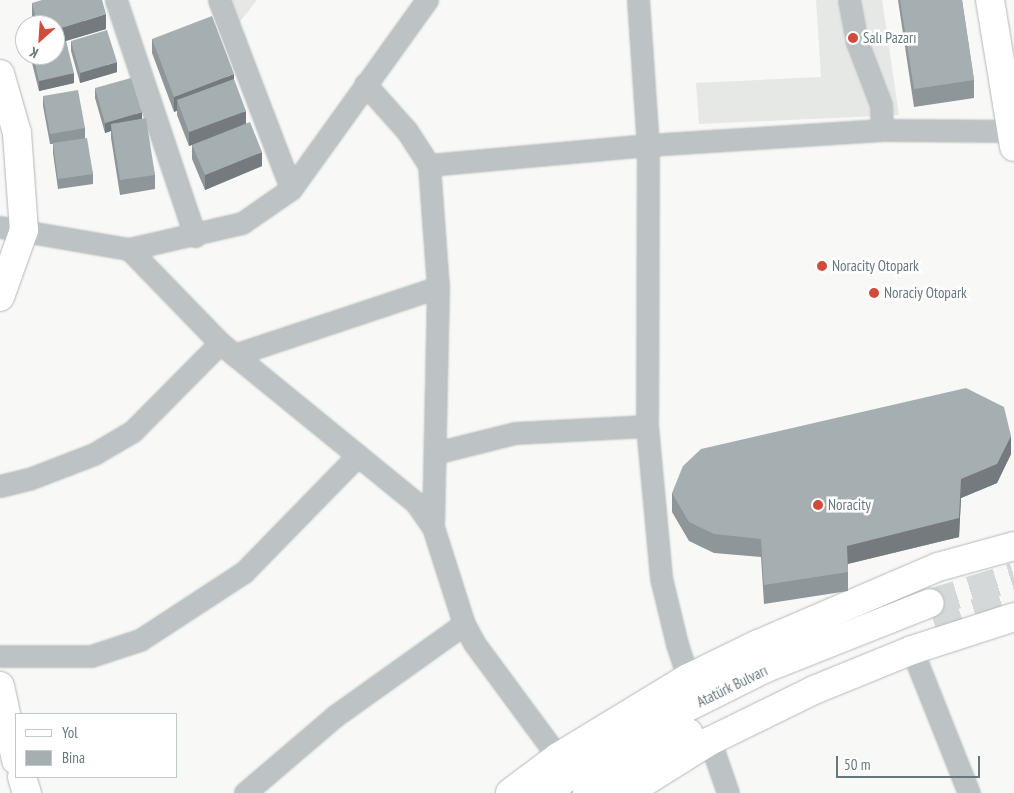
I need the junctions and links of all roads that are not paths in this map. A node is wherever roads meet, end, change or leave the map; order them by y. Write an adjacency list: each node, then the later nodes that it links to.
1 (116, 0): 15 (street)
2 (427, 0): 8 (street)
3 (638, 0): 11 (street)
4 (849, 0): 9 (street)
5 (990, 0): 10 (main road)
6 (226, 5): 13 (street)
7 (0, 74): 14 (main road)
8 (365, 84): 12 (street); 13 (street)
9 (882, 130): 10 (street); 11 (street)
10 (1012, 139)
11 (648, 145): 12 (street); 20 (street)
12 (429, 165): 17 (street)
13 (291, 189): 15 (street)
14 (12, 228): 16 (street); 18 (main road)
15 (195, 236): 16 (street)
16 (129, 249): 19 (street)
17 (438, 287): 19 (street); 21 (street)
18 (0, 297)
19 (227, 349): 22 (street); 23 (street)
20 (647, 426): 21 (street); 30 (street)
21 (435, 453): 24 (street)
22 (358, 455): 24 (street); 29 (street)
23 (0, 486)
24 (434, 527): 27 (street)
25 (1014, 546): 30 (main road)
26 (1014, 618): 28 (main road)
27 (464, 624): 34 (street); 39 (street)
28 (912, 650): 32 (main road); 45 (street)
29 (0, 656)
30 (688, 678): 34 (main road)
31 (0, 686): 33 (main road)
32 (710, 741): 43 (main road); 44 (street)
33 (15, 755)
34 (558, 757): 40 (main road)
35 (15, 760): 36 (street)
36 (0, 762)
37 (22, 778): 38 (main road)
38 (27, 793)
39 (245, 793)
40 (510, 793)
41 (547, 793): 42 (main road, Atatürk Bulvarı)
42 (587, 793)
43 (627, 793)
44 (728, 793)
45 (969, 793)

